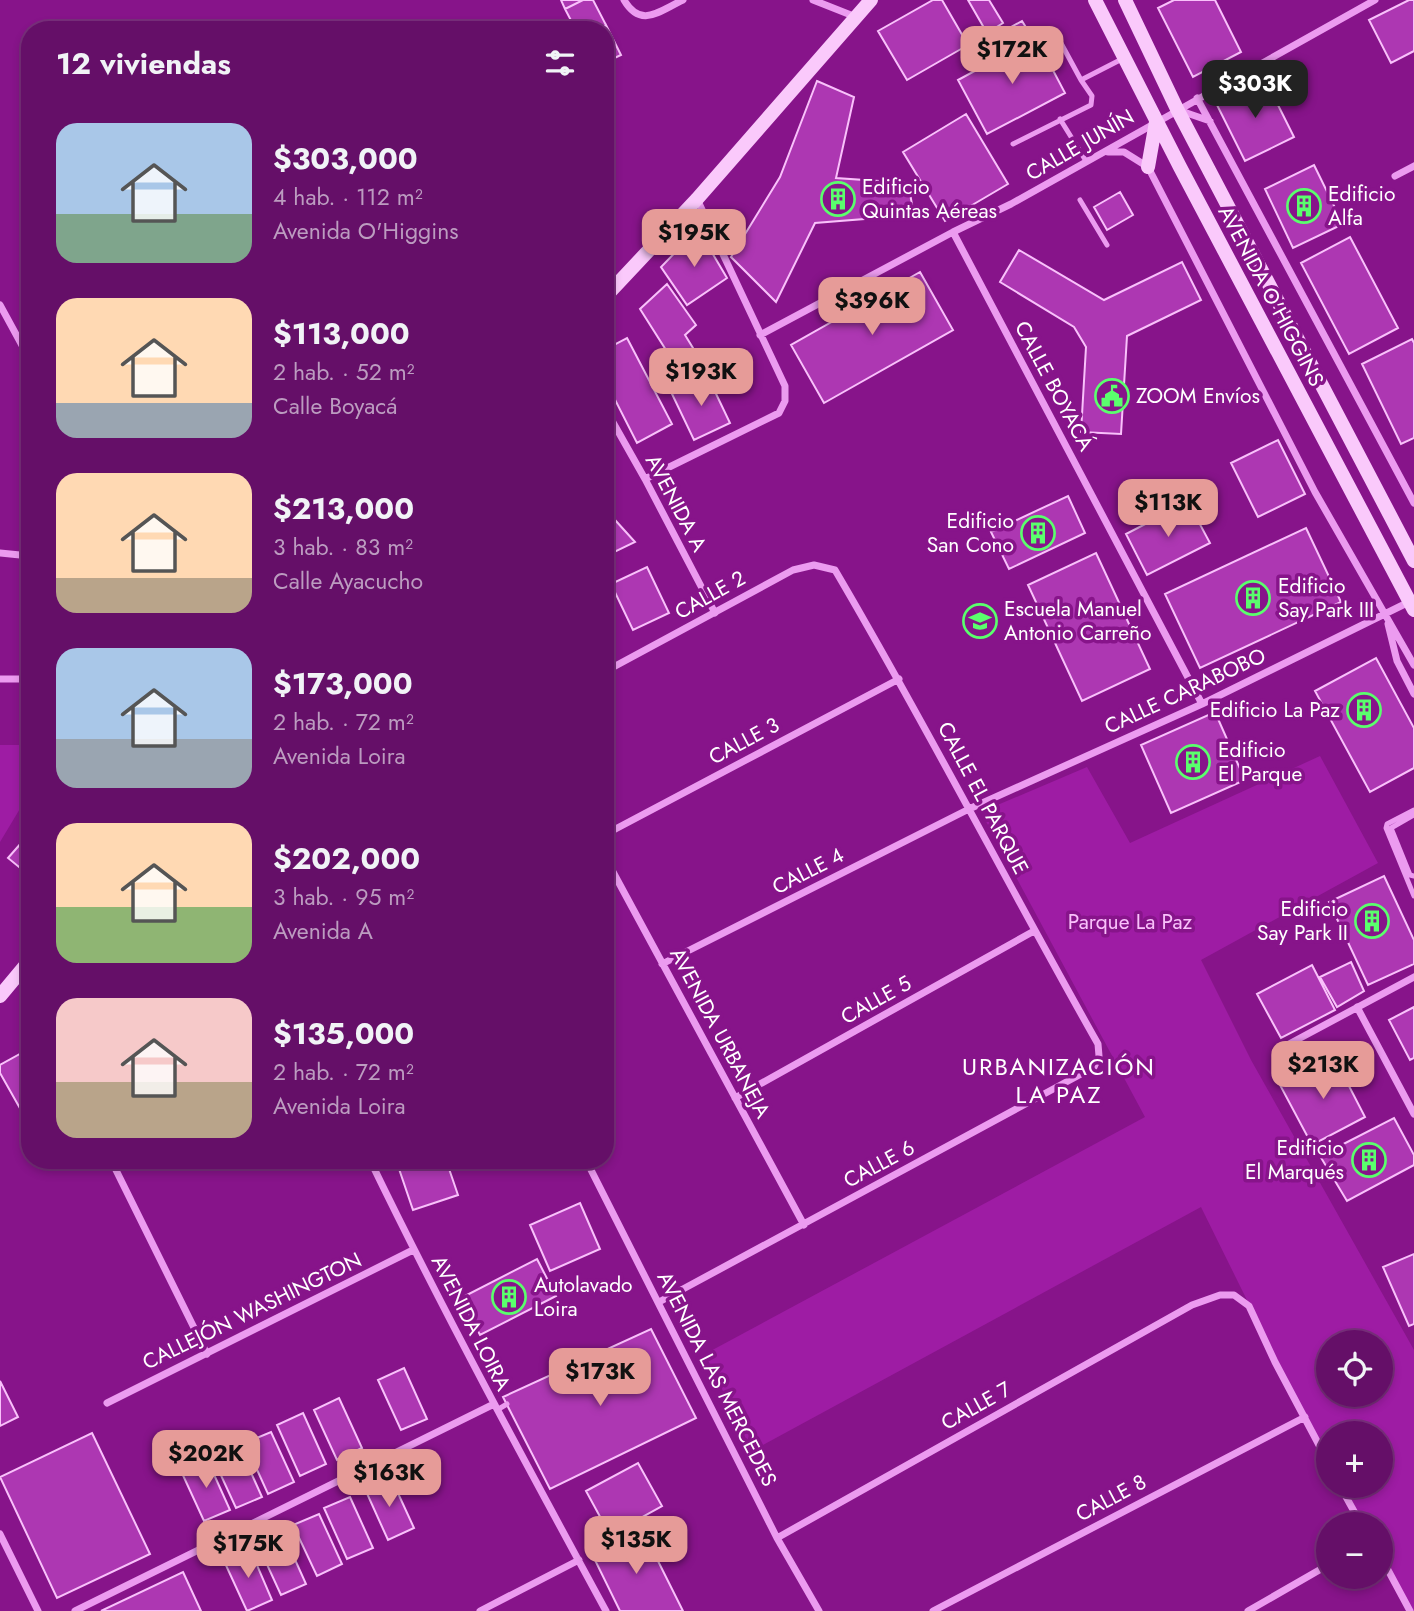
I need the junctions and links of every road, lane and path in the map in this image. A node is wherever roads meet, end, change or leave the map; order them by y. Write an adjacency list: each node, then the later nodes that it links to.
1 (625, 0): 2 (street)
2 (682, 0)
3 (813, 0): 8 (street)
4 (871, 0): 8 (main road)
5 (1095, 0): 10 (main road, AVENIDA O'HIGGINS)
6 (1125, 0): 13 (main road, AVENIDA O'HIGGINS)
7 (1375, 0): 12 (street, CALLE JUNÍN)
8 (856, 17): 23 (main road)
9 (1056, 34): 11 (lane)
10 (1124, 58): 11 (lane); 16 (main road, AVENIDA O'HIGGINS)
11 (1082, 80): 14 (lane)
12 (1197, 98): 13 (street, CALLE JUNÍN); 15 (street, AVENIDA O'HIGGINS)
13 (1177, 109): 15 (street); 16 (street, CALLE JUNÍN); 36 (main road, AVENIDA O'HIGGINS)
14 (1060, 119): 17 (lane); 19 (lane)
15 (1211, 121): 33 (street, AVENIDA O'HIGGINS)
16 (1156, 122): 18 (street, CALLE JUNÍN); 21 (main road); 38 (main road, AVENIDA O'HIGGINS)
17 (1013, 144)
18 (1097, 155): 19 (street, CALLE JUNÍN); 21 (street)
19 (1086, 161): 25 (street, CALLE JUNÍN)
20 (1414, 166): 22 (street)
21 (1149, 167): 40 (street)
22 (1395, 176)
23 (697, 199): 27 (main road); 29 (street)
24 (1080, 200): 26 (lane)
25 (953, 232): 29 (street, CALLE JUNÍN); 47 (street, CALLE BOYACÁ)
26 (1107, 245)
27 (614, 287)
28 (0, 304): 30 (street)
29 (761, 335): 32 (street)
30 (21, 343)
31 (614, 424): 32 (street, AVENIDA A)
32 (645, 479): 39 (street, AVENIDA A)
33 (1414, 503)
34 (0, 553): 35 (street)
35 (21, 555)
36 (1414, 561)
37 (835, 570): 39 (street, CALLE 2); 43 (street, CALLE EL PARQUE)
38 (1412, 604): 40 (street, CALLE CARABOBO)
39 (715, 613): 42 (street, CALLE 2)
40 (1385, 613): 41 (street); 46 (street); 47 (street, CALLE CARABOBO)
41 (1414, 665)
42 (614, 667)
43 (899, 678): 48 (street, CALLE EL PARQUE); 51 (street, CALLE 3)
44 (0, 679): 45 (street)
45 (20, 679)
46 (1414, 694)
47 (1202, 704): 48 (street, CALLE CARABOBO)
48 (969, 809): 55 (street, CALLE EL PARQUE); 56 (street, CALLE 4)
49 (1414, 810): 54 (lane)
50 (1414, 815): 53 (lane)
51 (614, 830)
52 (614, 874): 56 (street, AVENIDA URBANEJA)
53 (1414, 876)
54 (1414, 896)
55 (1034, 931): 62 (street, CALLE EL PARQUE); 64 (street, CALLE 5)
56 (662, 964): 64 (street, AVENIDA URBANEJA)
57 (19, 972): 58 (street); 60 (main road)
58 (21, 976)
59 (1414, 977): 61 (street)
60 (0, 996)
61 (1357, 1007): 63 (street); 65 (street)
62 (1098, 1044): 69 (street, CALLE 6)
63 (1276, 1051)
64 (735, 1098): 69 (street, AVENIDA URBANEJA)
65 (1414, 1114)
66 (115, 1169): 72 (street)
67 (374, 1169): 70 (street, AVENIDA LOIRA)
68 (591, 1169): 71 (street, AVENIDA LAS MERCEDES)
69 (804, 1225): 71 (street, CALLE 6)
70 (413, 1250): 72 (street, CALLEJÓN WASHINGTON); 75 (street, AVENIDA LOIRA)
71 (659, 1303): 79 (street, AVENIDA LAS MERCEDES)
72 (207, 1354): 73 (street, CALLEJÓN WASHINGTON)
73 (107, 1403)
74 (507, 1404): 75 (lane)
75 (495, 1407): 80 (street, AVENIDA LOIRA); 84 (street)
76 (1306, 1417): 77 (street); 79 (street, CALLE 7); 88 (street, CALLE 8)
77 (1316, 1437)
78 (0, 1534): 83 (street)
79 (776, 1538): 87 (street, AVENIDA LAS MERCEDES)
80 (579, 1560): 85 (street); 86 (street, AVENIDA LOIRA)
81 (1316, 1572): 89 (street)
82 (1393, 1579): 90 (street)
83 (38, 1611)
84 (75, 1611)
85 (480, 1611)
86 (606, 1611)
87 (819, 1611)
88 (933, 1611)
89 (1248, 1611)
90 (1410, 1611)

